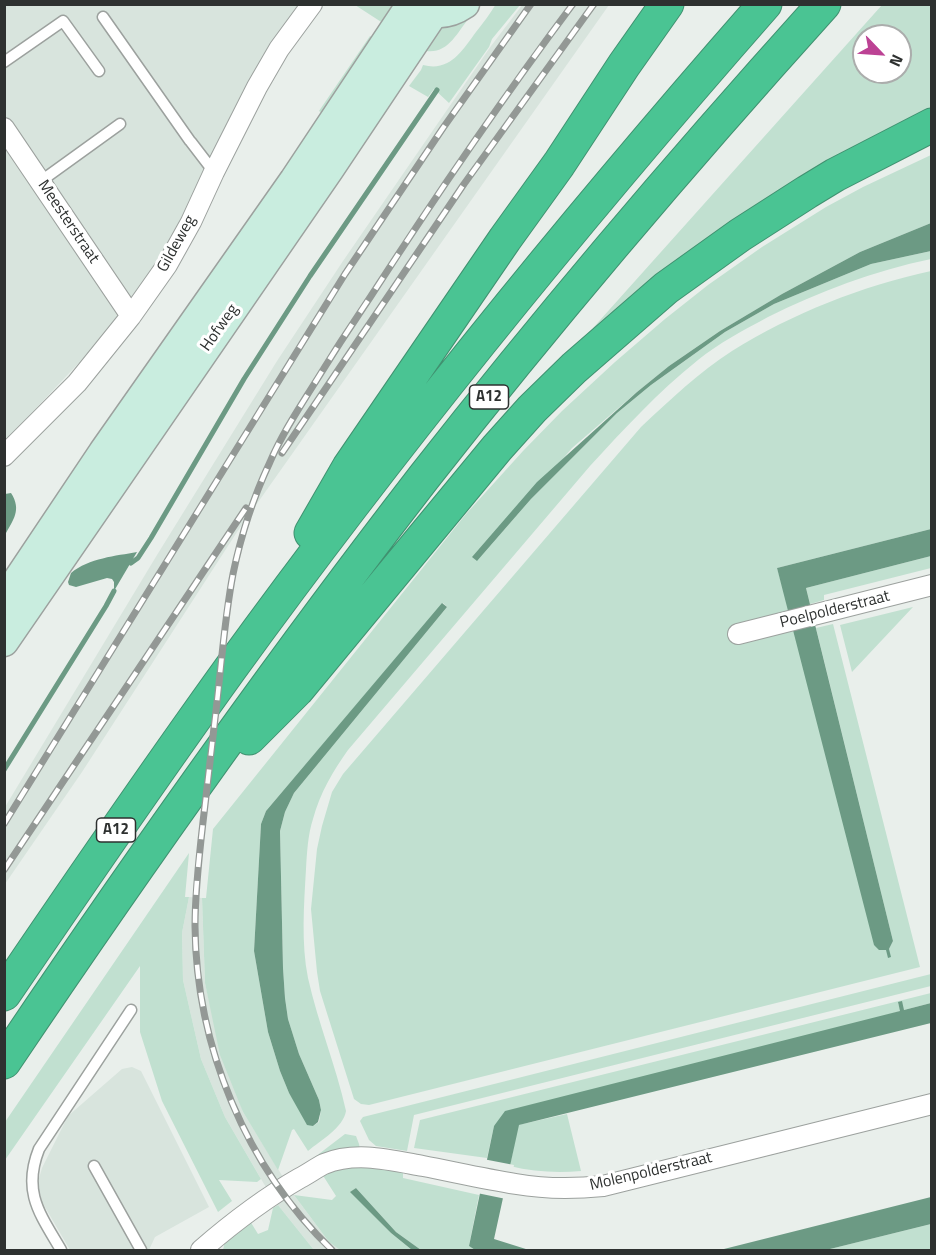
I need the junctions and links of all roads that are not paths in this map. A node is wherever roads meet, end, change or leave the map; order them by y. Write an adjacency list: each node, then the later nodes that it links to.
1 (312, 4): 15 (street, Gildeweg)
2 (465, 4): 6 (main road)
3 (667, 4): 23 (highway, A12)
4 (765, 4): 23 (highway, A12)
5 (824, 4): 24 (highway, A12)
6 (420, 7): 20 (main road, Hofweg); 22 (main road, Hofweg)
7 (103, 17): 15 (lane)
8 (4, 63): 9 (lane)
9 (99, 71)
10 (120, 124): 16 (lane)
11 (932, 125): 14 (highway, A12)
12 (4, 128): 16 (street, Meesterstraat)
13 (932, 140): 14 (highway, A12)
14 (855, 165): 24 (highway, A12)
15 (214, 172): 17 (street, Gildeweg)
16 (41, 182): 17 (street, Meesterstraat)
17 (131, 316): 18 (street, Gildeweg)
18 (4, 456)
19 (932, 585): 21 (street, Poelpolderstraat)
20 (4, 600)
21 (738, 634)
22 (4, 642)
23 (231, 668): 25 (highway, A12)
24 (177, 809): 27 (highway, A12)
25 (4, 994)
26 (131, 1010): 30 (lane)
27 (4, 1062)
28 (932, 1104): 32 (street, Molenpolderstraat)
29 (94, 1166): 31 (lane)
30 (61, 1251)
31 (141, 1251)
32 (201, 1251)

